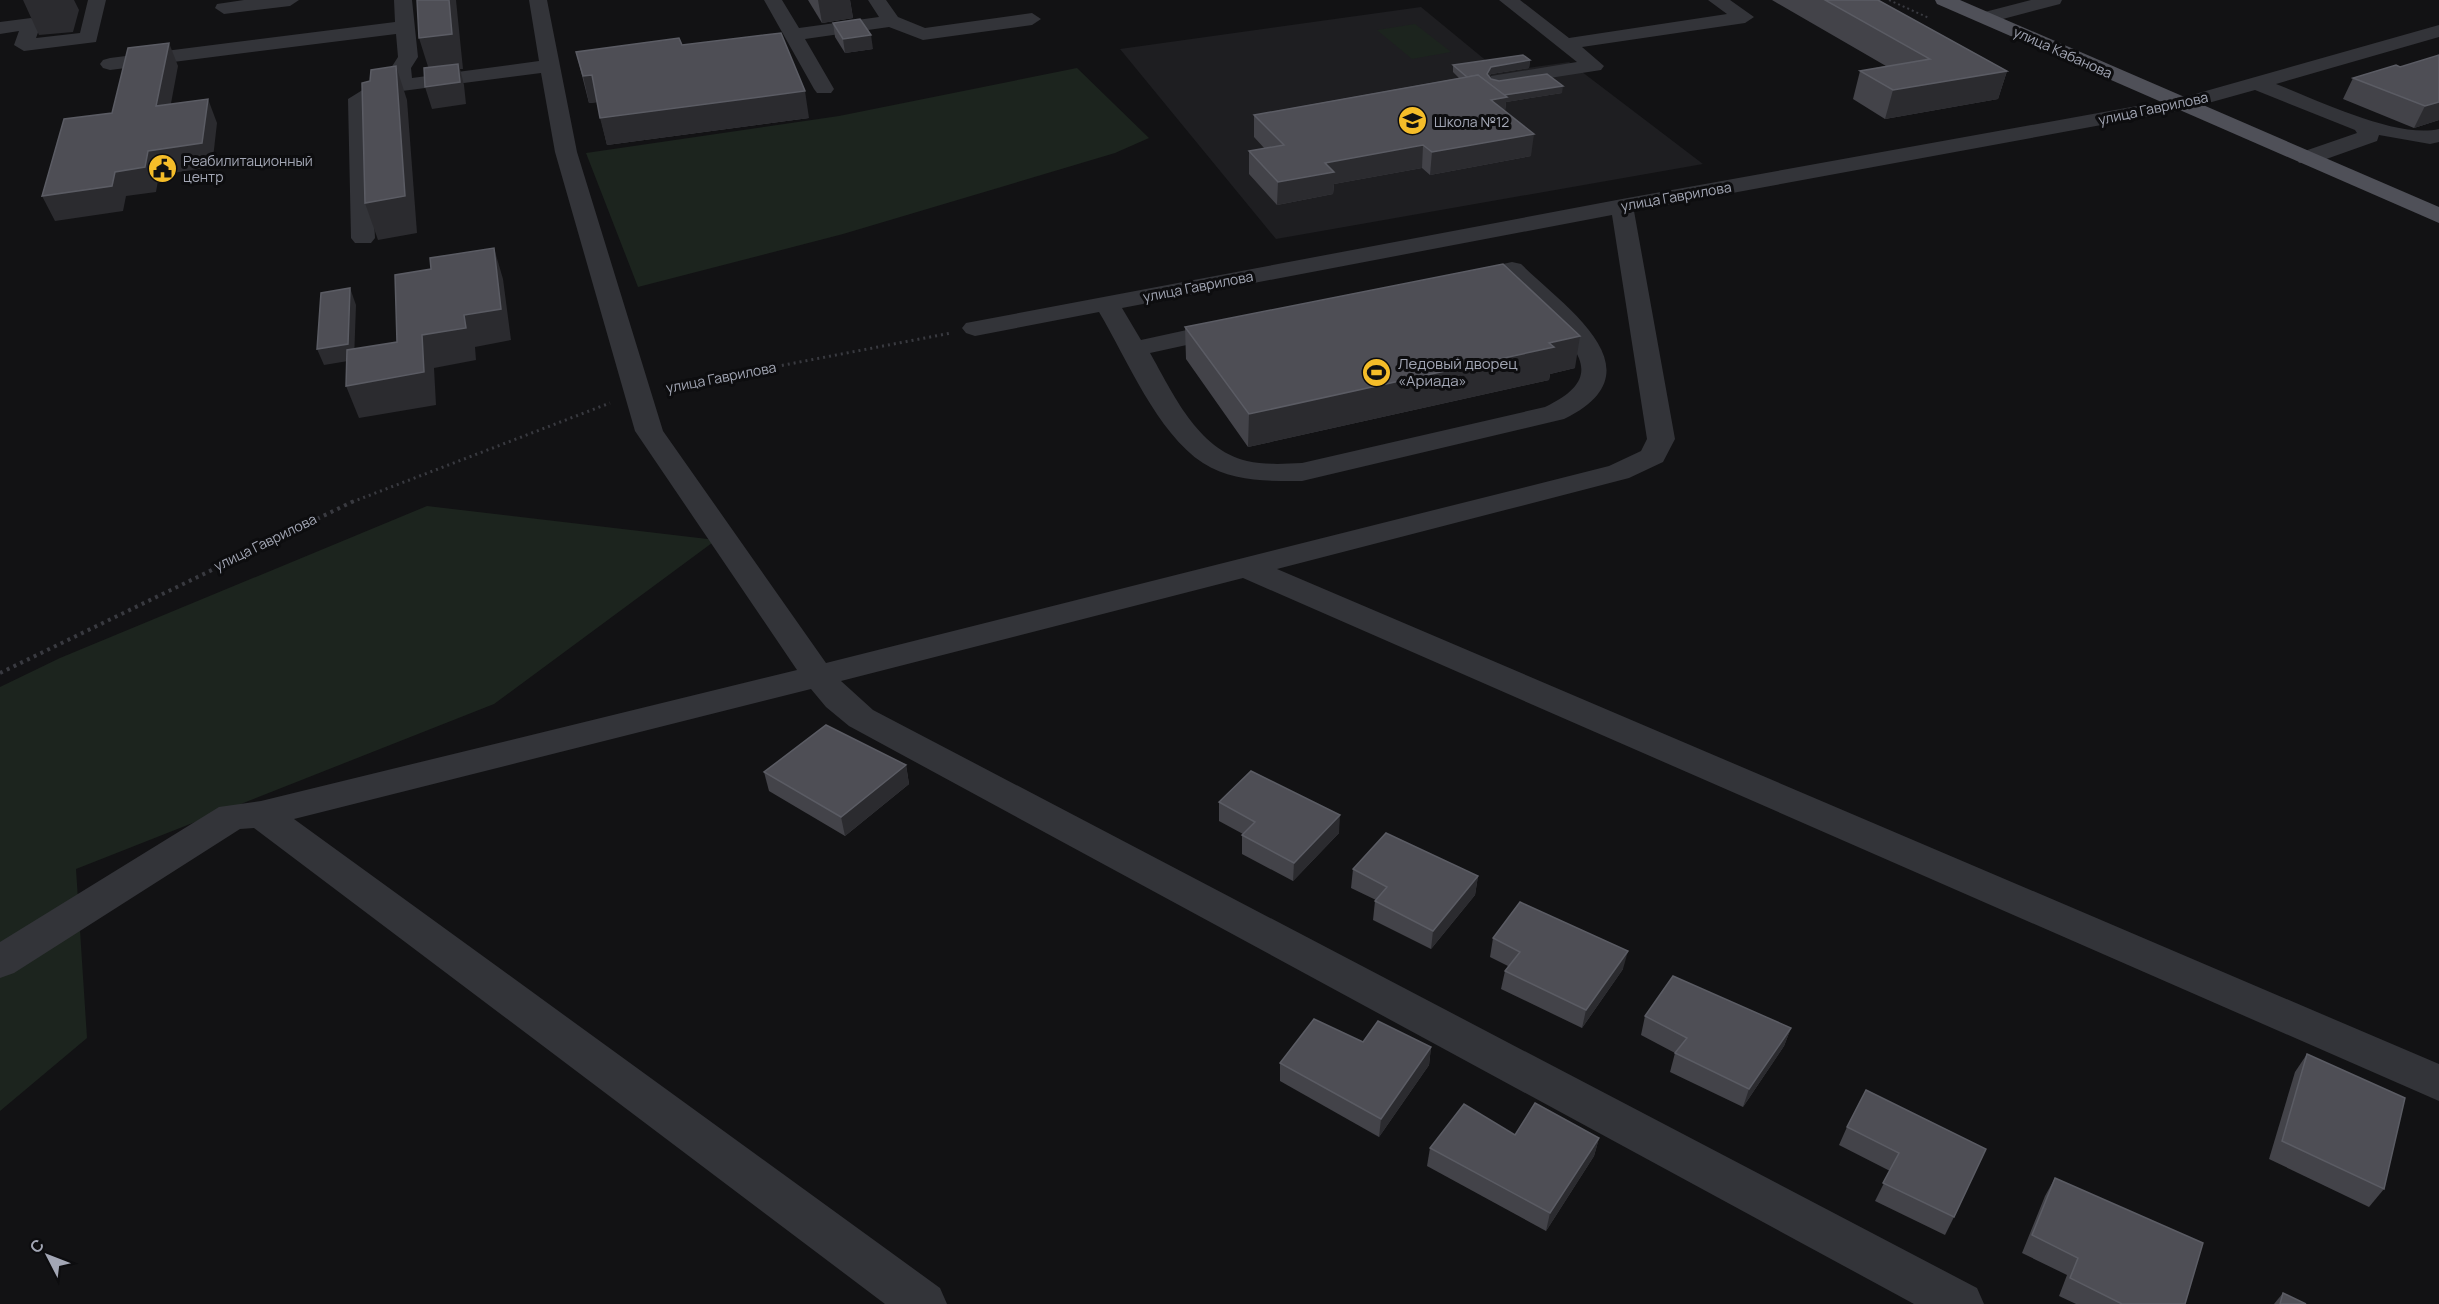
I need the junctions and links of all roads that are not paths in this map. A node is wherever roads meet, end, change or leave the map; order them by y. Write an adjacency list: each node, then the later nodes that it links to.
1 (97, 0): 18 (street)
2 (290, 0): 12 (street)
3 (403, 0): 17 (street)
4 (538, 0): 23 (street)
5 (773, 0): 20 (street)
6 (877, 0): 16 (street)
7 (1508, 0): 21 (street)
8 (1718, 0): 21 (street)
9 (1944, 0): 14 (main road, улица Кабанова)
10 (2053, 0): 14 (street)
11 (35, 6): 13 (street)
12 (224, 8)
13 (0, 10)
14 (1984, 18): 28 (main road, улица Кабанова)
15 (1032, 19): 16 (street)
16 (891, 21): 20 (street)
17 (405, 27): 22 (street); 26 (street)
18 (0, 28)
19 (2439, 31): 25 (street, улица Гаврилова)
20 (793, 35): 27 (street)
21 (1565, 44): 24 (street)
22 (110, 64)
23 (550, 66): 26 (street); 41 (street)
24 (1498, 80)
25 (2256, 83): 28 (street, улица Гаврилова); 29 (street)
26 (402, 85): 35 (street)
27 (824, 89)
28 (2183, 104): 31 (main road, улица Кабанова); 32 (street, улица Гаврилова)
29 (2364, 126): 30 (street); 31 (street)
30 (2439, 135)
31 (2307, 158): 33 (main road, улица Кабанова)
32 (1622, 206): 34 (street, улица Гаврилова); 40 (street)
33 (2439, 216)
34 (1477, 233): 36 (street, улица Гаврилова); 39 (street)
35 (363, 238)
36 (1106, 303): 38 (street, улица Гаврилова); 39 (street)
37 (1248, 325): 39 (street)
38 (975, 328)
39 (1134, 349)
40 (1245, 567): 41 (street); 44 (street)
41 (818, 676): 42 (street); 46 (street)
42 (261, 814): 43 (street); 45 (street)
43 (0, 962)
44 (2439, 1083)
45 (923, 1304)
46 (1960, 1304)

